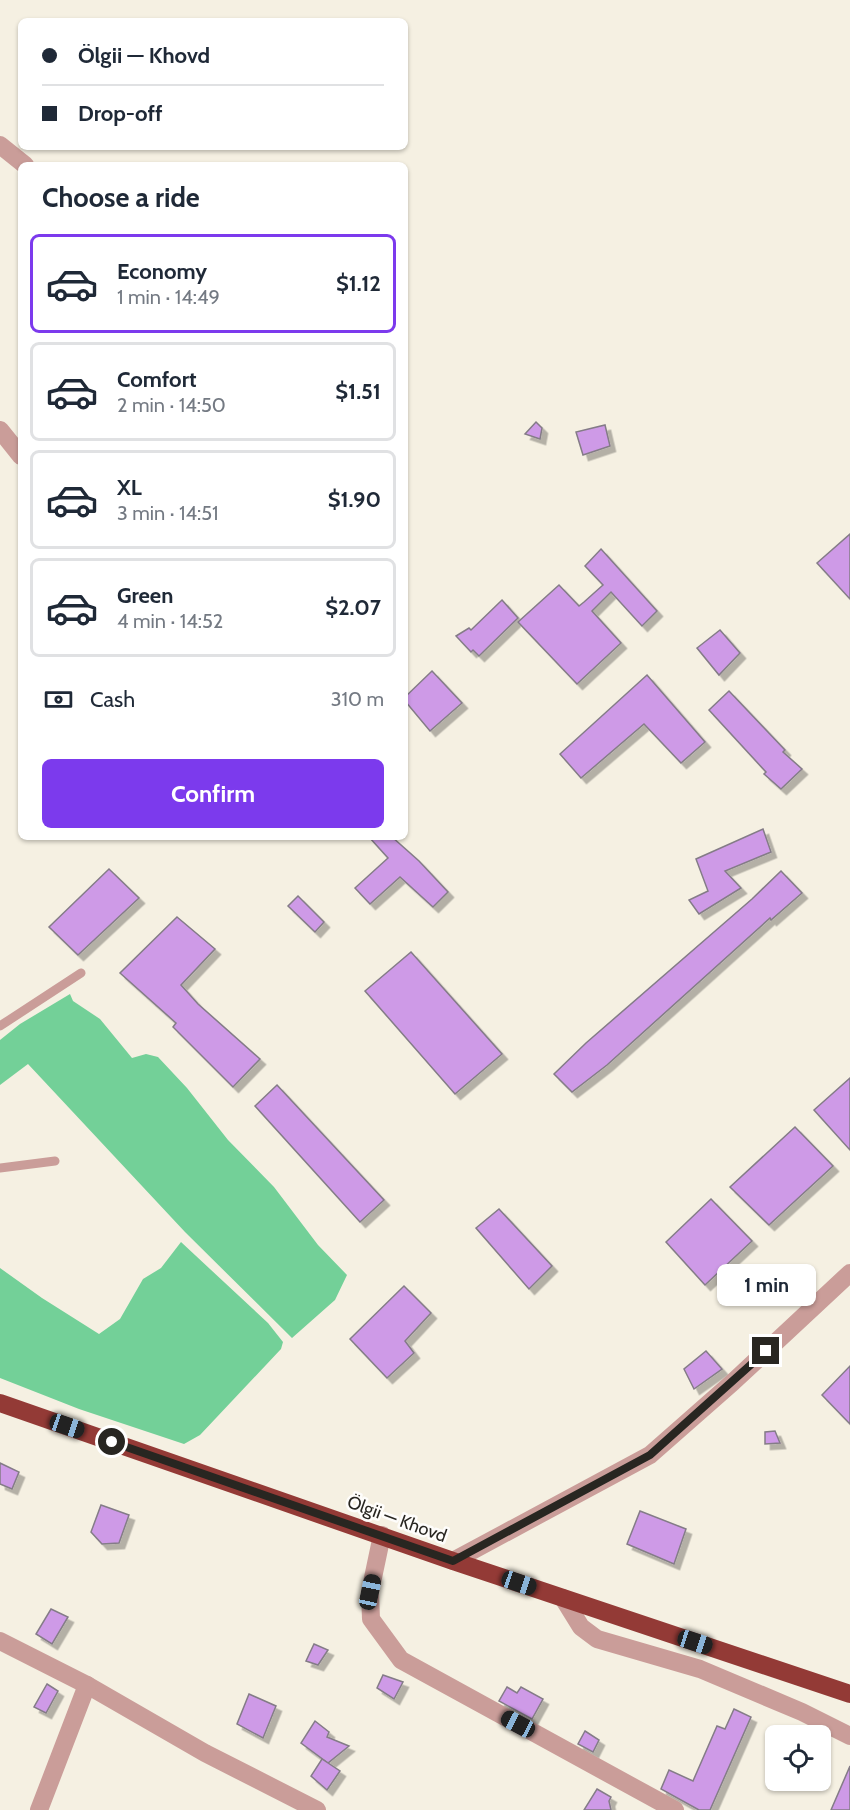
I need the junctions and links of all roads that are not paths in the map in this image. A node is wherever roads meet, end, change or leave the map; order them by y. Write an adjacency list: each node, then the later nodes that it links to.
1 (0, 145): 2 (street)
2 (21, 162)
3 (0, 430): 4 (street)
4 (18, 452)
5 (81, 974): 6 (lane)
6 (0, 1026)
7 (55, 1161): 8 (lane)
8 (0, 1168)
9 (850, 1273): 12 (street)
10 (0, 1403): 11 (highway, Ölgii — Khovd)
11 (382, 1535): 12 (highway, Ölgii — Khovd); 20 (street)
12 (453, 1561): 13 (highway, Ölgii — Khovd)
13 (563, 1598): 16 (highway, Ölgii — Khovd); 17 (street)
14 (0, 1641): 15 (street)
15 (87, 1685): 18 (street); 19 (street)
16 (850, 1694)
17 (850, 1736)
18 (39, 1810)
19 (317, 1810)
20 (675, 1810)

